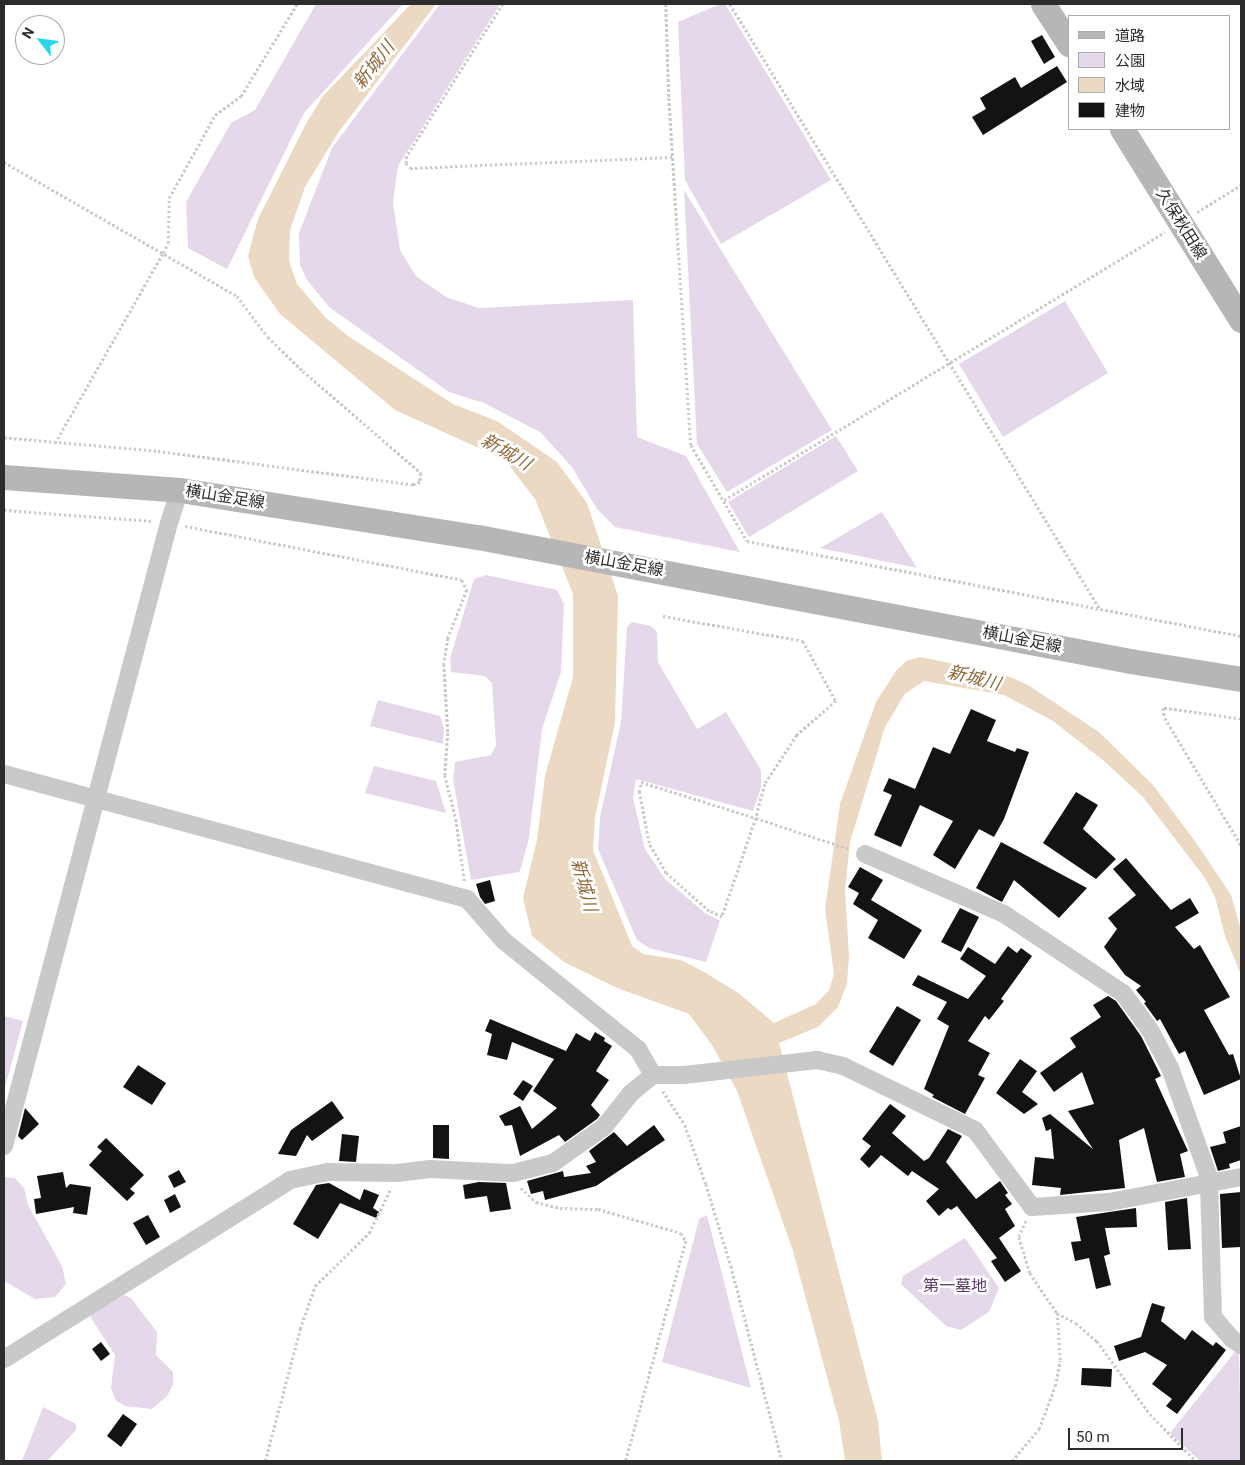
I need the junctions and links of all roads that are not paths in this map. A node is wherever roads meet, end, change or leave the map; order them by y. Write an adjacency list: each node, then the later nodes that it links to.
1 (1043, 4): 2 (street)
2 (1068, 42)
3 (1123, 130): 4 (street, 久保秋田線)
4 (1241, 320)
5 (4, 477): 6 (street, 横山金足線)
6 (180, 490): 7 (street, 横山金足線); 9 (street)
7 (1241, 679)
8 (4, 774): 9 (street)
9 (96, 799): 11 (street); 12 (street)
10 (865, 854): 14 (street)
11 (653, 1076): 14 (street); 16 (street)
12 (4, 1146)
13 (1241, 1178): 14 (street)
14 (1210, 1183): 15 (street)
15 (1241, 1345)
16 (4, 1359)

